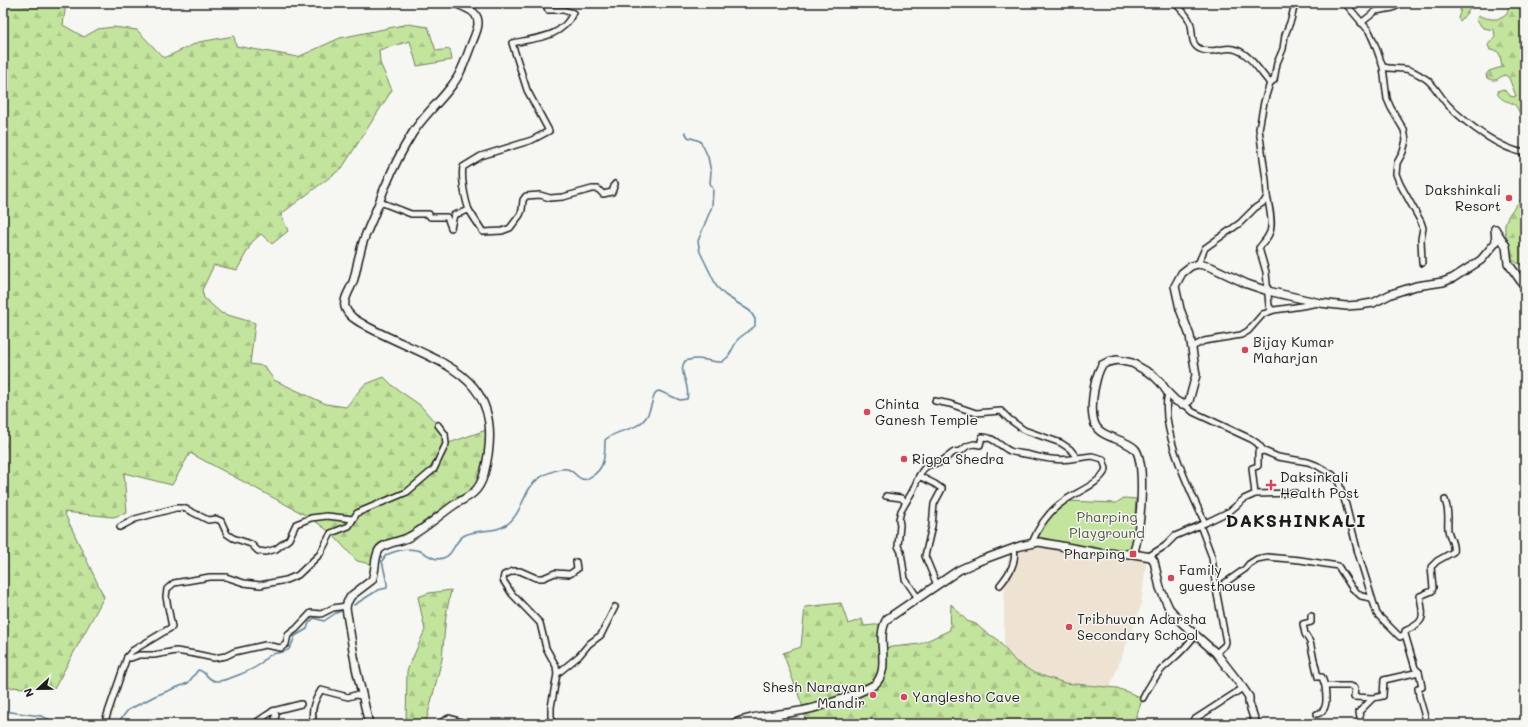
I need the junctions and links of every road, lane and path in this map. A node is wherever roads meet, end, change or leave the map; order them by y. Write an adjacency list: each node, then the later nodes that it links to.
1 (455, 3): 13 (main road)
2 (545, 3): 14 (street)
3 (1175, 3): 9 (street)
4 (1295, 3): 9 (street)
5 (1345, 3): 7 (street)
6 (1402, 3): 7 (street)
7 (1361, 23): 8 (street)
8 (1383, 67): 10 (street); 15 (street)
9 (1270, 83): 12 (street)
10 (1525, 153)
11 (615, 184): 14 (street)
12 (1267, 196): 16 (street); 18 (street)
13 (380, 202): 14 (street); 47 (main road)
14 (469, 210)
15 (1422, 263)
16 (1198, 264): 18 (main road); 21 (main road)
17 (1525, 287): 19 (main road)
18 (1268, 291): 19 (main road); 20 (street)
19 (1320, 303): 20 (street)
20 (1272, 310): 21 (street)
21 (1192, 347): 24 (main road)
22 (1168, 393): 24 (main road); 35 (street); 39 (main road)
23 (935, 401): 27 (street)
24 (1184, 404): 26 (street)
25 (438, 425): 34 (street)
26 (1264, 452): 30 (street); 46 (street)
27 (1077, 458): 28 (street); 37 (street)
28 (919, 476): 33 (street); 42 (street)
29 (1295, 493): 30 (street)
30 (1255, 494): 35 (street)
31 (886, 496): 33 (street)
32 (1446, 500): 50 (street)
33 (906, 502): 45 (street)
34 (353, 519): 36 (street); 53 (street)
35 (1202, 524): 40 (street); 44 (street)
36 (120, 527)
37 (1032, 543): 38 (main road); 39 (main road)
38 (1014, 548): 42 (main road); 43 (street)
39 (1133, 554): 40 (main road)
40 (1149, 556): 51 (main road)
41 (576, 562): 55 (street)
42 (937, 585): 45 (main road)
43 (1000, 585)
44 (1216, 589): 46 (street); 52 (street)
45 (918, 598): 72 (main road)
46 (1371, 598): 50 (street)
47 (346, 606): 53 (street); 58 (main road)
48 (615, 607): 55 (street)
49 (1311, 616): 56 (street)
50 (1404, 634): 54 (street)
51 (1195, 635): 52 (main road); 59 (street)
52 (1216, 653): 57 (main road)
53 (127, 657): 65 (street)
54 (1419, 672): 60 (street); 76 (street)
55 (557, 674): 71 (street)
56 (1325, 686): 60 (street); 63 (street)
57 (1243, 688): 73 (street); 74 (main road)
58 (362, 696): 67 (street); 68 (main road)
59 (1143, 698)
60 (1373, 698): 75 (street)
61 (302, 704): 62 (street)
62 (273, 711): 64 (street); 66 (street)
63 (1317, 714)
64 (258, 721)
65 (104, 724)
66 (274, 724)
67 (309, 724)
68 (369, 724)
69 (440, 724): 70 (main road)
70 (465, 724)
71 (552, 724)
72 (733, 724)
73 (1190, 724)
74 (1256, 724)
75 (1362, 724)
76 (1427, 724)

